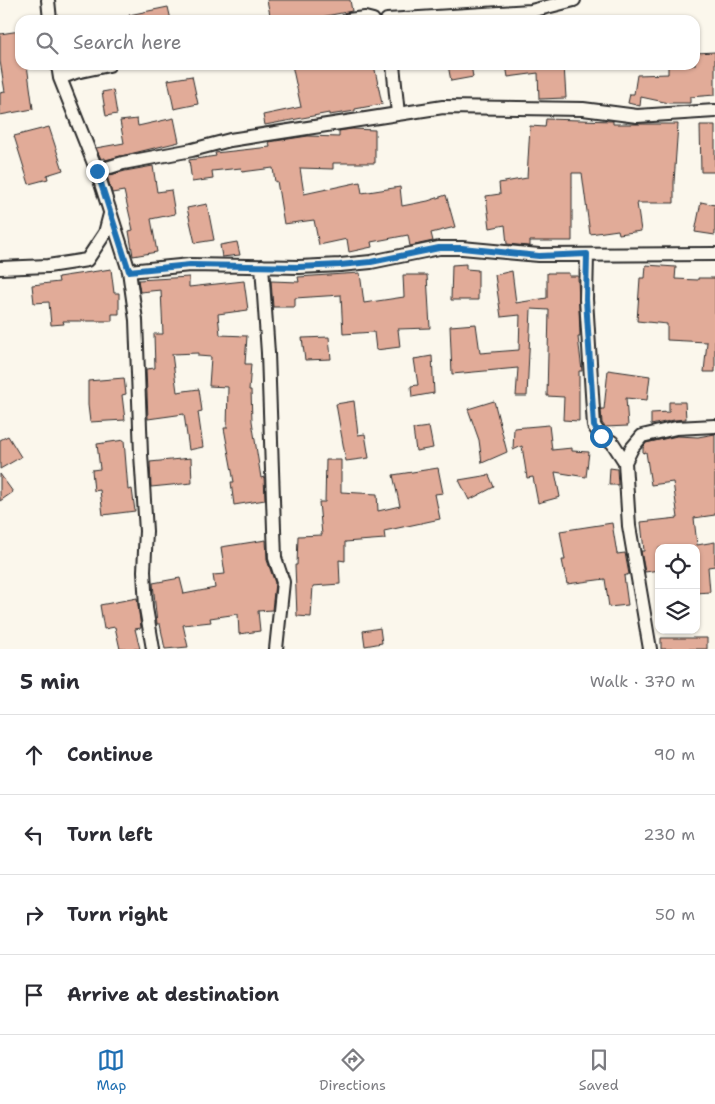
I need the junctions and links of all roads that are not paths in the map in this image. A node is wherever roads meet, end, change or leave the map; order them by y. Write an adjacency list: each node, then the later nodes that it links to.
1 (48, 0): 3 (street)
2 (574, 0): 4 (street)
3 (50, 15)
4 (459, 15)
5 (85, 70): 7 (street)
6 (393, 70): 9 (street)
7 (59, 71): 10 (street)
8 (715, 111): 9 (street)
9 (398, 114): 10 (street)
10 (97, 171): 11 (street)
11 (110, 214): 15 (street); 16 (street)
12 (587, 254): 13 (street); 14 (street); 18 (street)
13 (715, 254)
14 (262, 266): 16 (street); 20 (street)
15 (0, 268)
16 (129, 271): 19 (street)
17 (715, 426): 18 (street)
18 (625, 462): 21 (street)
19 (153, 649)
20 (276, 649)
21 (650, 649)

